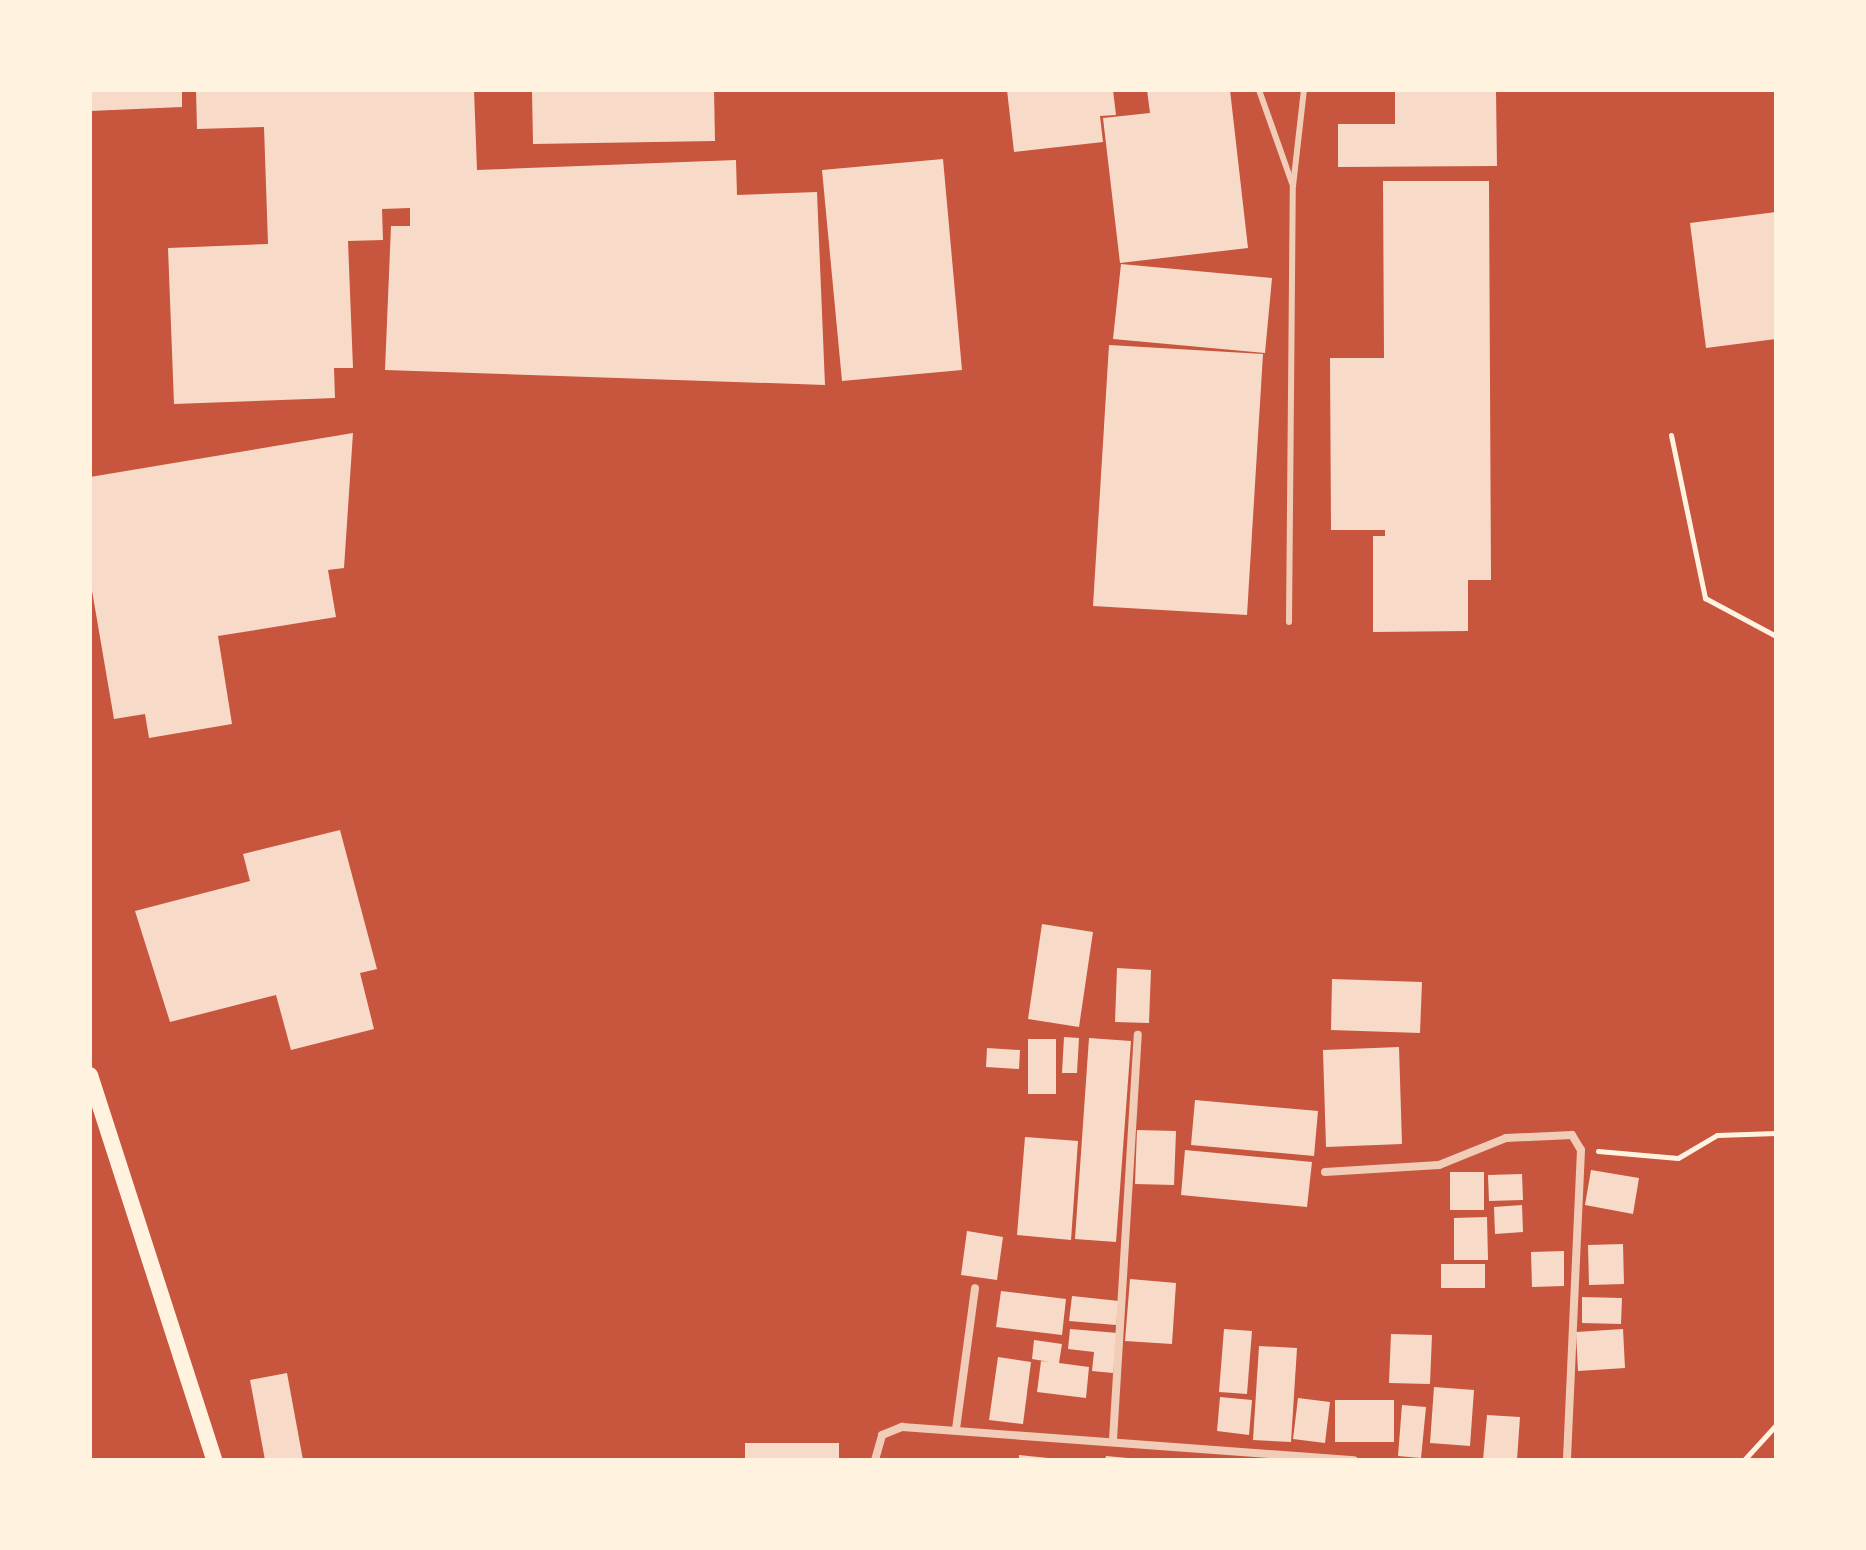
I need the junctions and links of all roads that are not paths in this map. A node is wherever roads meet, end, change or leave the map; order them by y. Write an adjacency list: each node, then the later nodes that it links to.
1 (1259, 90): 3 (lane)
2 (1304, 90): 3 (lane)
3 (1293, 186): 4 (lane)
4 (1289, 622)
5 (1138, 1035): 11 (street)
6 (90, 1075): 7 (main road)
7 (96, 1109): 12 (main road)
8 (1325, 1172): 15 (street)
9 (975, 1288): 10 (street)
10 (956, 1429): 11 (street); 13 (street)
11 (1113, 1440): 14 (street)
12 (214, 1460)
13 (875, 1460)
14 (1354, 1460)
15 (1567, 1460)

